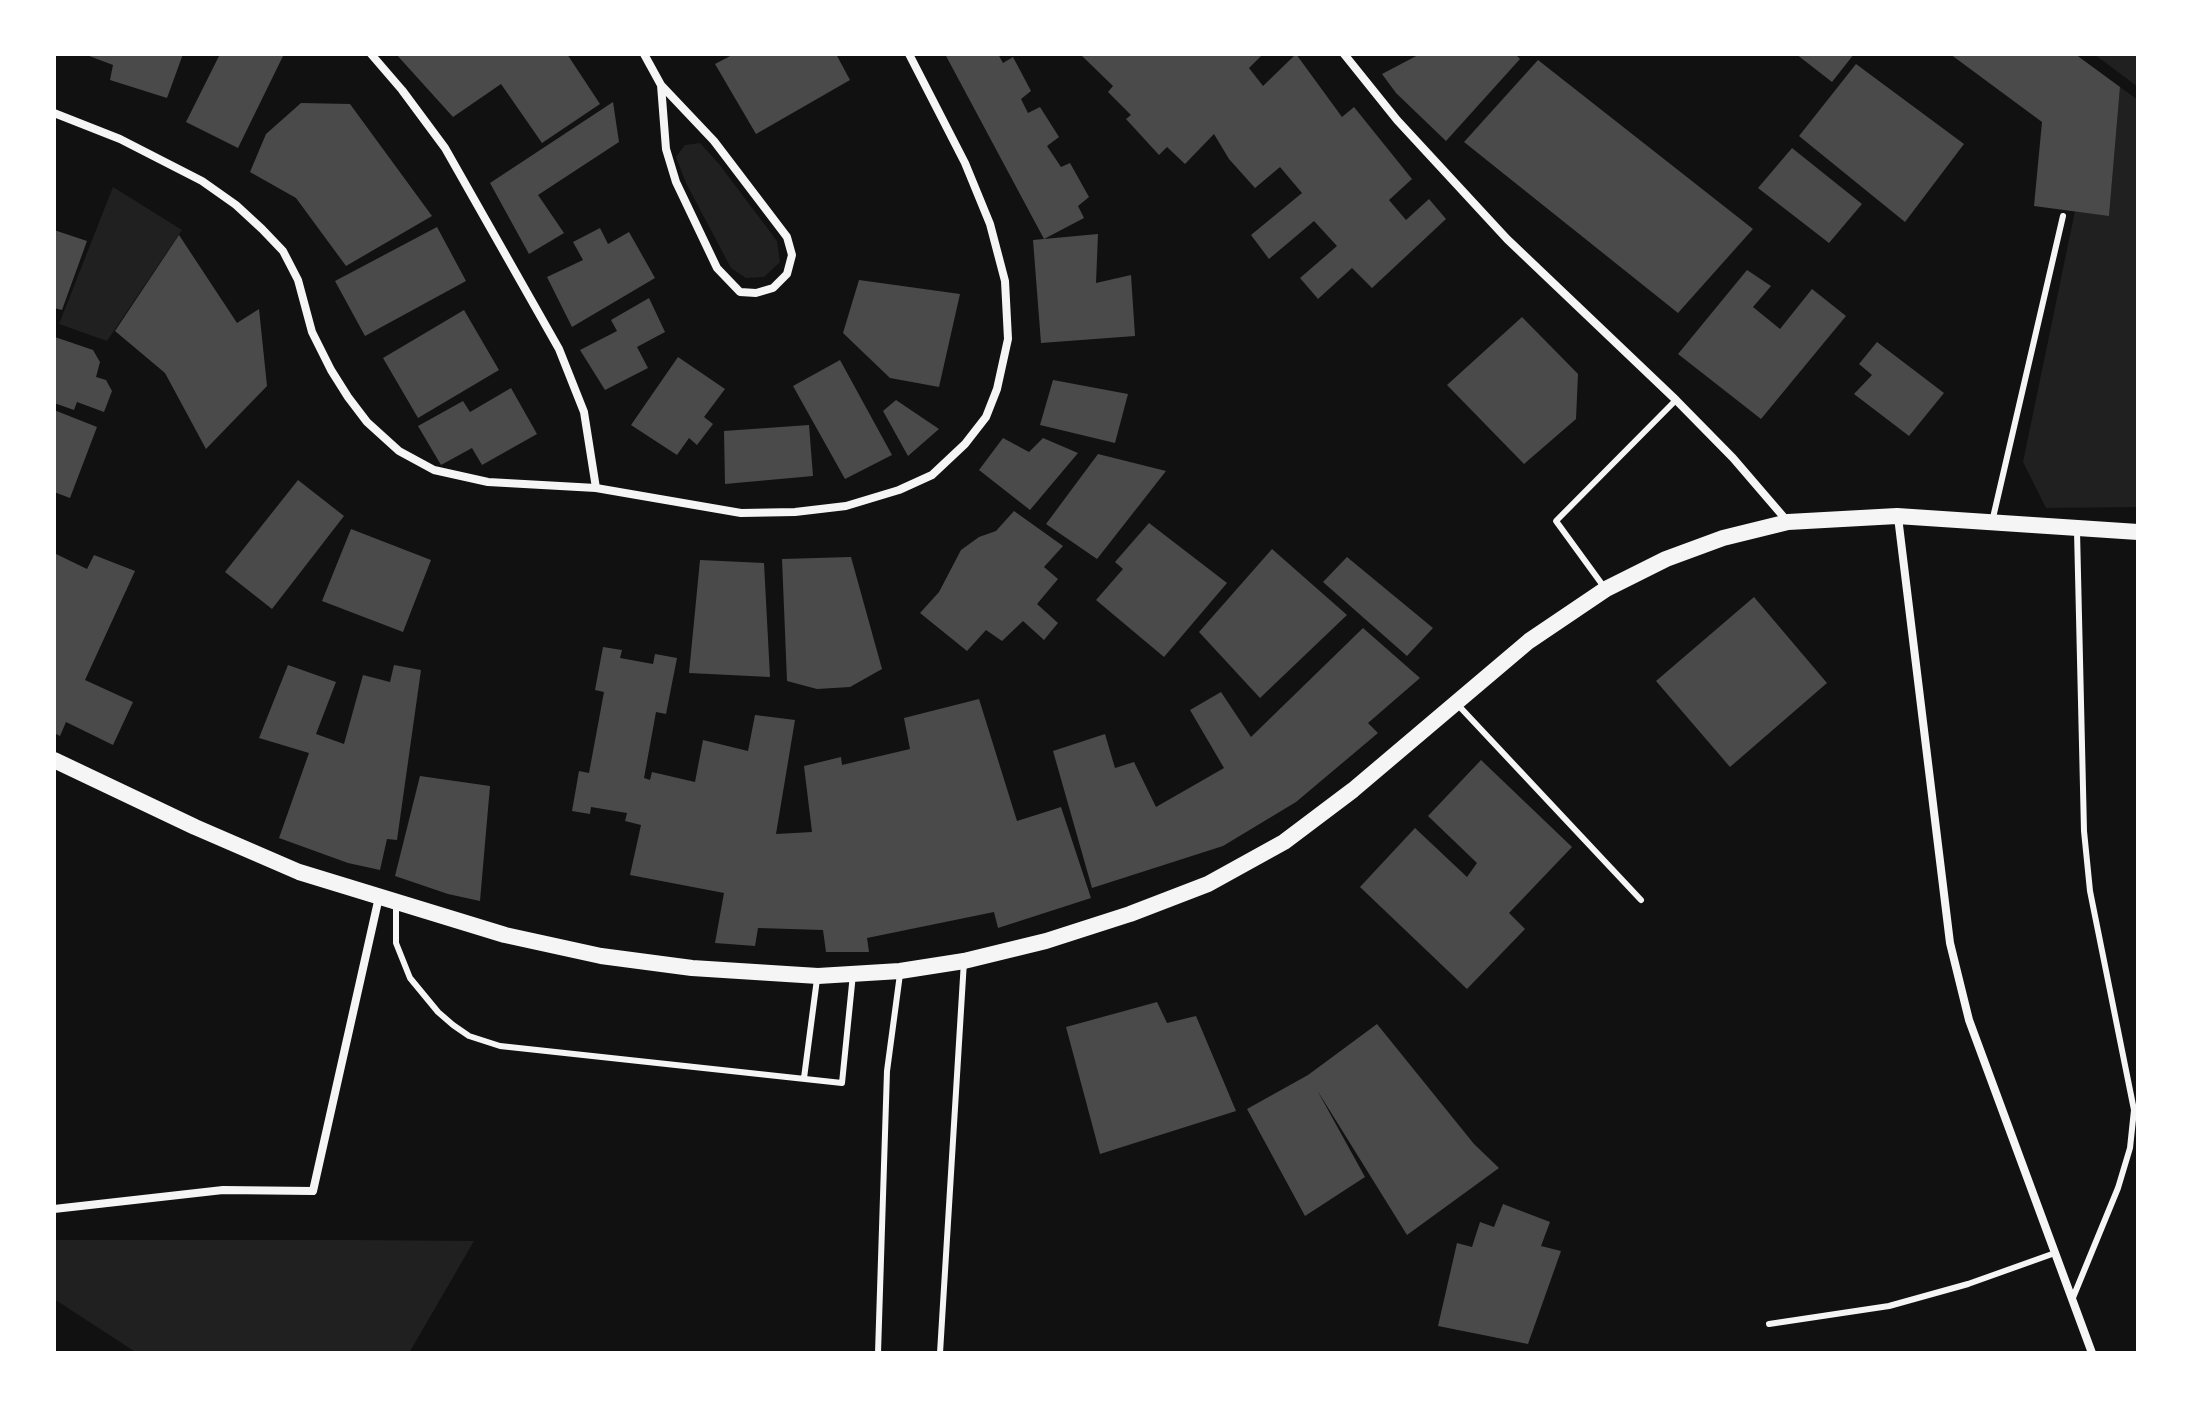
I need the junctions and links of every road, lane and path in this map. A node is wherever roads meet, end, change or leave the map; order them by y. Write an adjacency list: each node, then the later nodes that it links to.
1 (371, 54): 9 (street)
2 (644, 54): 5 (street)
3 (909, 54): 9 (street)
4 (1344, 54): 8 (street)
5 (661, 85): 5 (street)
6 (54, 113): 9 (street)
7 (2063, 216): 12 (lane)
8 (1676, 400): 11 (street); 15 (lane)
9 (596, 488)
10 (1897, 516): 11 (main road); 12 (main road); 27 (street)
11 (1788, 522): 15 (main road)
12 (1992, 522): 13 (main road)
13 (2077, 529): 14 (main road); 28 (lane)
14 (2138, 532)
15 (1606, 589): 16 (main road)
16 (1455, 702): 19 (lane); 21 (main road)
17 (54, 760): 18 (main road)
18 (379, 897): 20 (main road); 26 (street)
19 (1641, 900)
20 (396, 902): 24 (main road); 25 (lane)
21 (964, 961): 22 (main road); 31 (lane)
22 (900, 971): 23 (main road); 30 (lane)
23 (853, 972): 24 (main road); 25 (lane)
24 (818, 976): 25 (lane)
25 (804, 1078)
26 (54, 1209)
27 (2055, 1253): 28 (street); 29 (lane)
28 (2072, 1300): 32 (street)
29 (1769, 1324)
30 (878, 1353)
31 (940, 1353)
32 (2092, 1353)

